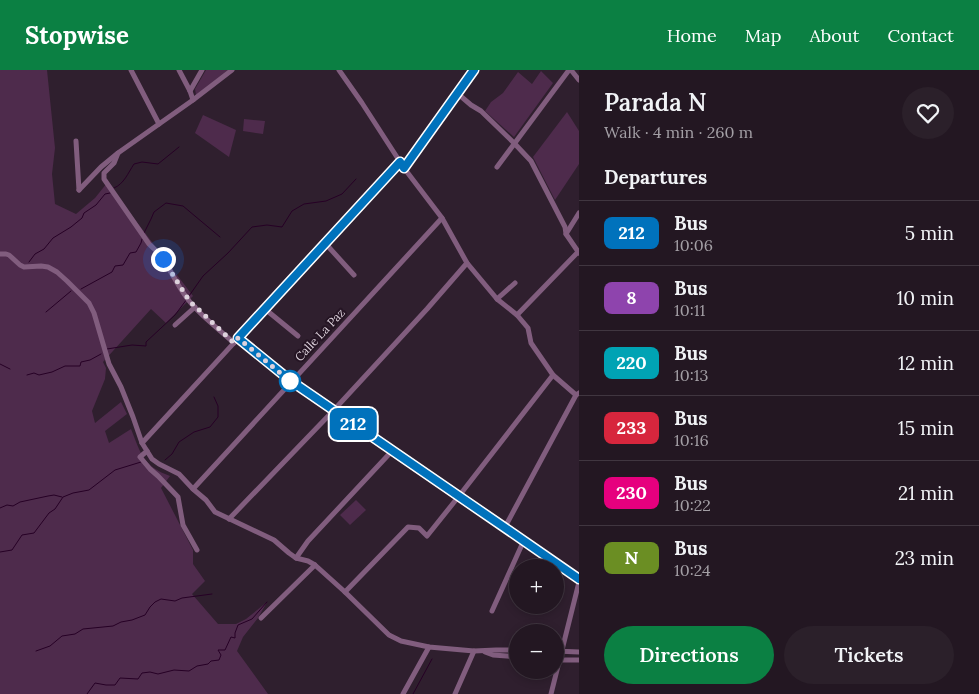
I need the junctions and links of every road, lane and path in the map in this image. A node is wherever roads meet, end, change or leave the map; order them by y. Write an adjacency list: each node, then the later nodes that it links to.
1 (131, 70): 12 (street)
2 (179, 70): 9 (street)
3 (202, 70): 9 (street)
4 (232, 70): 11 (street)
5 (339, 70): 16 (street)
6 (474, 70): 10 (street)
7 (570, 70): 8 (street); 14 (street)
8 (579, 80)
9 (190, 91): 11 (street)
10 (457, 93): 14 (street); 18 (street)
11 (193, 100): 12 (street)
12 (159, 124): 15 (street)
13 (76, 142): 15 (street)
14 (514, 143): 17 (street); 21 (street)
15 (118, 153): 29 (street)
16 (400, 162): 18 (street); 22 (street)
17 (497, 167)
18 (404, 168): 20 (street)
19 (579, 213): 21 (street)
20 (442, 218): 25 (street); 36 (street, Calle La Paz)
21 (566, 234): 23 (street)
22 (325, 242): 26 (street); 30 (street)
23 (578, 253): 31 (street)
24 (0, 254): 39 (street)
25 (467, 263): 28 (street); 38 (street)
26 (354, 275)
27 (515, 283): 28 (street)
28 (497, 299): 31 (street)
29 (195, 306): 32 (street); 34 (street)
30 (264, 309): 33 (street); 34 (street)
31 (517, 315): 35 (street)
32 (175, 324)
33 (298, 336)
34 (236, 341): 36 (street); 39 (street)
35 (553, 375): 37 (street); 43 (street)
36 (291, 381): 38 (street); 42 (street, Calle La Paz)
37 (578, 394): 45 (street)
38 (333, 411): 41 (street); 44 (street)
39 (142, 443): 40 (street)
40 (147, 451): 42 (street); 47 (street)
41 (392, 451): 43 (street); 48 (street)
42 (193, 489): 44 (street)
43 (459, 496): 45 (street); 51 (street)
44 (229, 519): 48 (street)
45 (505, 527): 46 (street)
46 (524, 540): 50 (street); 52 (street)
47 (197, 550)
48 (296, 558): 49 (street)
49 (315, 565): 51 (street); 53 (street)
50 (579, 581): 54 (street)
51 (345, 592): 55 (street)
52 (492, 611)
53 (261, 618)
54 (564, 644)
55 (429, 647): 57 (street); 65 (street)
56 (509, 650): 58 (street)
57 (474, 651): 58 (street); 66 (street)
58 (482, 651): 61 (street)
59 (564, 652): 60 (street)
60 (579, 652)
61 (509, 656)
62 (564, 660): 63 (street)
63 (579, 660)
64 (554, 679): 67 (street)
65 (402, 694)
66 (455, 694)
67 (551, 694)

